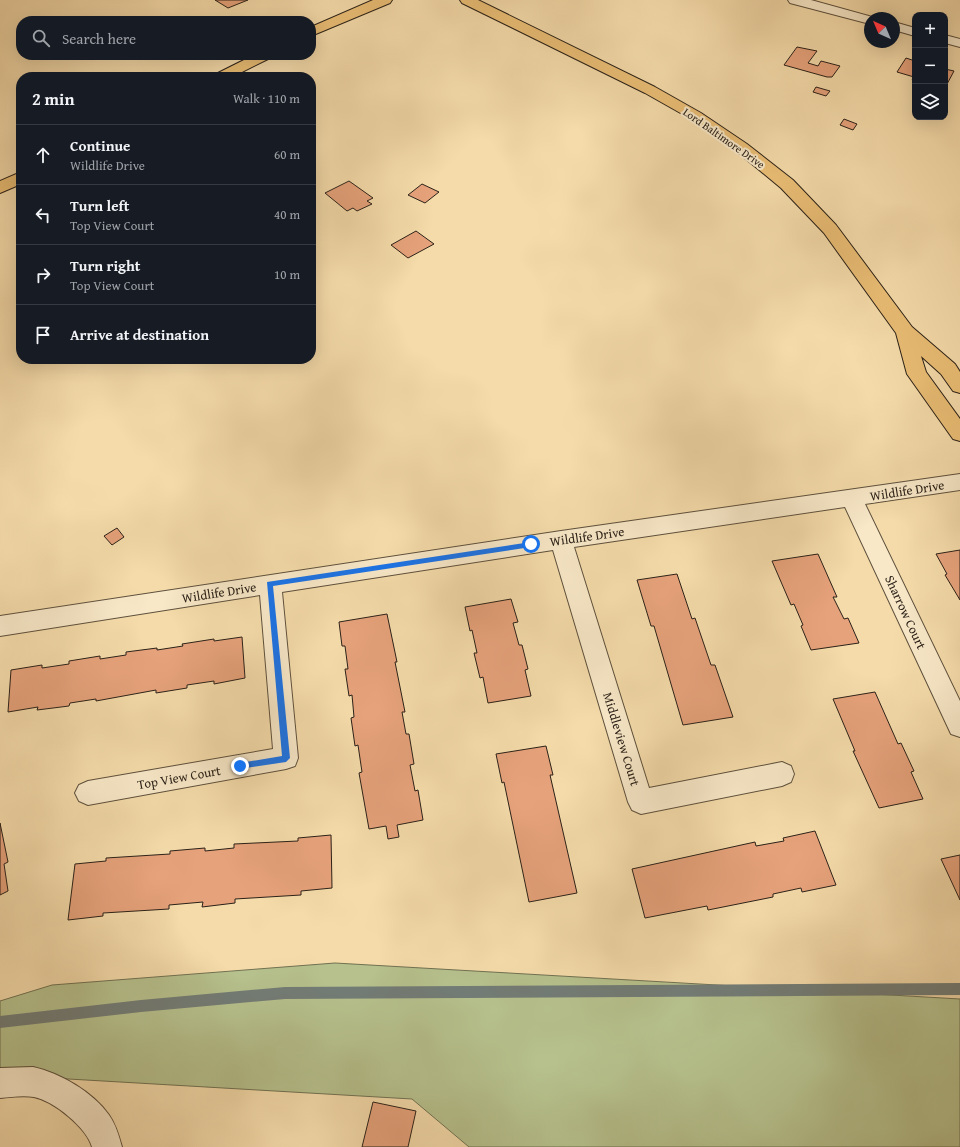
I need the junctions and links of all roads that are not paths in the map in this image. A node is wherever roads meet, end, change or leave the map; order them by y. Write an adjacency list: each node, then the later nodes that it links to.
1 (385, 0): 6 (main road)
2 (467, 0): 14 (main road, Lord Baltimore Drive)
3 (795, 0): 4 (street)
4 (864, 18)
5 (900, 28): 7 (street)
6 (316, 30)
7 (912, 31)
8 (948, 40): 9 (street)
9 (960, 43)
10 (255, 60): 11 (main road)
11 (230, 72)
12 (16, 180): 13 (main road)
13 (0, 188)
14 (905, 332): 15 (main road, Lord Baltimore Drive); 16 (main road, Lord Baltimore Drive)
15 (960, 386)
16 (960, 434)
17 (960, 482): 18 (street, Wildlife Drive)
18 (852, 499): 19 (street, Wildlife Drive); 22 (street, Sharrow Court)
19 (561, 540): 20 (street, Wildlife Drive); 23 (street, Middleview Court)
20 (270, 584): 21 (street, Wildlife Drive); 24 (street, Top View Court)
21 (0, 626)
22 (960, 726)
23 (782, 774)
24 (88, 793)
25 (0, 1083): 26 (street)
26 (107, 1147)

